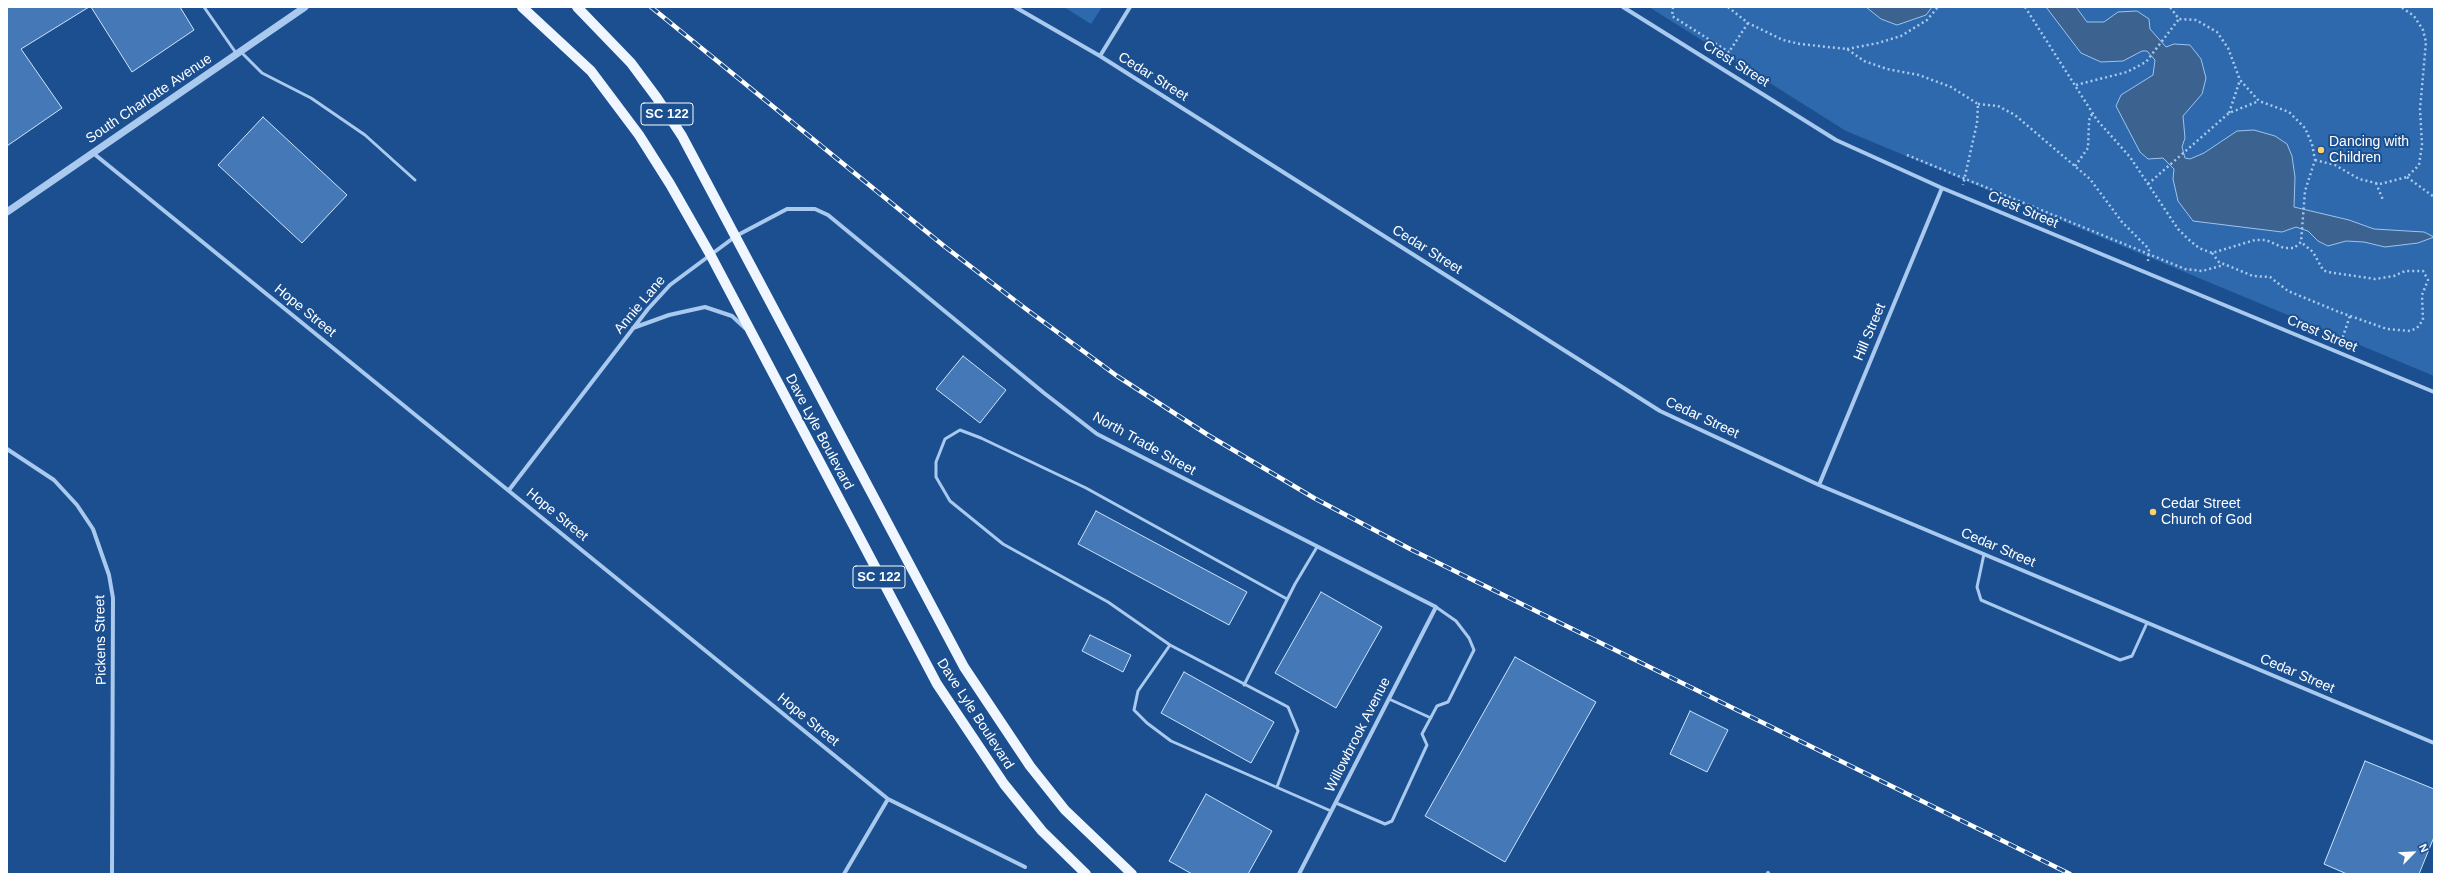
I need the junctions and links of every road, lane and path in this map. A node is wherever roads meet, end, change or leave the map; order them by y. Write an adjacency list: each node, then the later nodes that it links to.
1 (204, 7): 18 (lane)
2 (305, 7): 18 (street, South Charlotte Avenue)
3 (522, 7): 46 (main road, Dave Lyle Boulevard / SC 122)
4 (577, 7): 41 (main road, Dave Lyle Boulevard / SC 122)
5 (1015, 7): 19 (street, Cedar Street)
6 (1130, 7): 19 (street)
7 (1623, 7): 20 (street, Crest Street)
8 (1673, 7): 17 (path)
9 (1728, 7): 15 (path)
10 (1938, 7): 16 (path)
11 (2025, 7): 22 (path)
12 (2170, 7): 14 (path)
13 (2401, 7): 32 (path)
14 (2179, 19): 21 (path); 22 (path)
15 (1748, 23): 16 (path); 17 (path)
16 (1847, 49): 24 (path)
17 (1730, 52): 20 (path)
18 (239, 53): 27 (street, South Charlotte Avenue); 33 (lane)
19 (1100, 56): 55 (street, Cedar Street)
20 (1720, 67): 36 (street, Crest Street)
21 (2240, 80): 23 (path); 25 (path)
22 (2076, 85): 26 (path)
23 (2259, 101): 25 (path); 29 (path)
24 (1978, 104): 30 (path); 31 (path)
25 (2229, 113): 35 (path)
26 (2093, 114): 30 (path); 35 (path)
27 (93, 153): 40 (street, South Charlotte Avenue); 56 (street, Hope Street)
28 (1907, 155): 31 (path)
29 (2314, 160): 34 (path); 43 (path)
30 (2075, 166): 45 (path)
31 (1965, 177): 37 (path); 45 (path)
32 (2408, 177): 34 (path); 38 (path)
33 (415, 180)
34 (2376, 183): 39 (path)
35 (2148, 184): 44 (path)
36 (1942, 188): 37 (street, Crest Street); 55 (street, Hill Street)
37 (1960, 195): 48 (street, Crest Street)
38 (2434, 197)
39 (2383, 200)
40 (7, 212)
41 (736, 236): 42 (street, Annie Lane); 46 (street, Annie Lane); 75 (main road, Dave Lyle Boulevard / SC 122)
42 (854, 236): 57 (street, North Trade Street)
43 (2301, 242): 44 (path); 49 (path)
44 (2212, 252): 47 (path)
45 (2148, 253): 47 (path); 48 (path)
46 (710, 254): 50 (street, Annie Lane); 51 (main road, Dave Lyle Boulevard / SC 122)
47 (2225, 264): 49 (path)
48 (2147, 273): 52 (street, Crest Street)
49 (2350, 316): 52 (path)
50 (633, 328): 51 (street); 56 (street, Annie Lane)
51 (752, 334): 74 (main road, Dave Lyle Boulevard / SC 122)
52 (2337, 352): 53 (street, Crest Street)
53 (2434, 392)
54 (7, 449): 72 (street, Pickens Street)
55 (1819, 485): 58 (street, Cedar Street)
56 (509, 490): 68 (street, Hope Street)
57 (1317, 547): 59 (lane); 60 (street, North Trade Street)
58 (1984, 554): 61 (street, Cedar Street); 61 (lane)
59 (1288, 598): 62 (lane); 63 (lane)
60 (1436, 607): 64 (street, Willowbrook Avenue); 65 (lane)
61 (2147, 623): 66 (street, Cedar Street)
62 (1170, 645): 63 (lane); 67 (lane)
63 (1244, 685): 67 (lane)
64 (1389, 699): 65 (lane); 69 (street, Willowbrook Avenue)
65 (1431, 718): 69 (lane)
66 (2434, 743)
67 (1277, 787): 70 (lane)
68 (888, 799): 71 (street, Hope Street); 73 (street)
69 (1336, 803): 70 (street, Willowbrook Avenue)
70 (1332, 811): 76 (street, Willowbrook Avenue)
71 (1024, 867)
72 (112, 874)
73 (844, 874)
74 (1086, 874)
75 (1132, 874)
76 (1299, 874)

